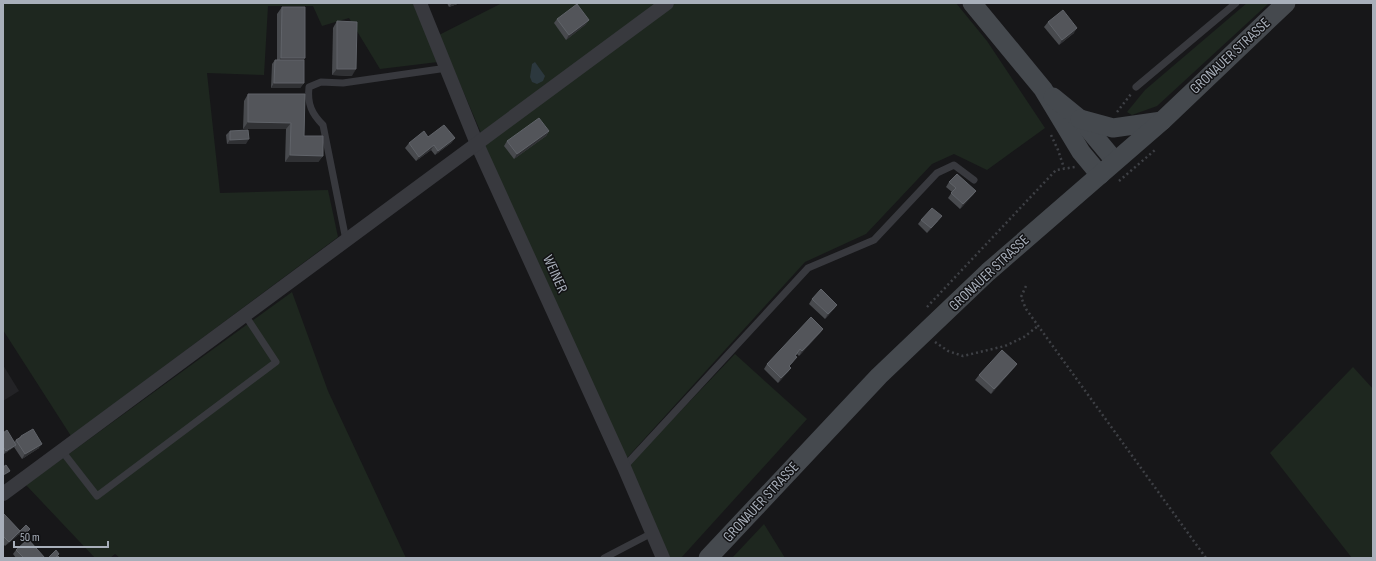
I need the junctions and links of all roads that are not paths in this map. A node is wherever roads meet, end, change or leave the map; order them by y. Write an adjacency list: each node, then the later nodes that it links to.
1 (420, 3): 6 (street, WEINER)
2 (667, 3): 11 (street)
3 (972, 3): 8 (main road)
4 (1236, 3): 7 (lane)
5 (1286, 3): 10 (main road, GRONAUER STRASSE)
6 (447, 68): 11 (street, WEINER); 15 (lane)
7 (1136, 88)
8 (1043, 89): 9 (main road); 14 (main road)
9 (1080, 119): 10 (main road); 12 (main road)
10 (1162, 121): 12 (main road, GRONAUER STRASSE)
11 (477, 144): 15 (street); 18 (street, WEINER)
12 (1116, 162): 14 (main road, GRONAUER STRASSE)
13 (974, 180): 18 (lane)
14 (1107, 180): 23 (main road, GRONAUER STRASSE)
15 (346, 240): 16 (street)
16 (245, 315): 17 (street); 17 (lane)
17 (62, 451): 19 (street)
18 (624, 466): 20 (street, WEINER)
19 (3, 494)
20 (652, 533): 21 (lane); 22 (street, WEINER)
21 (604, 558)
22 (663, 558)
23 (708, 558)

